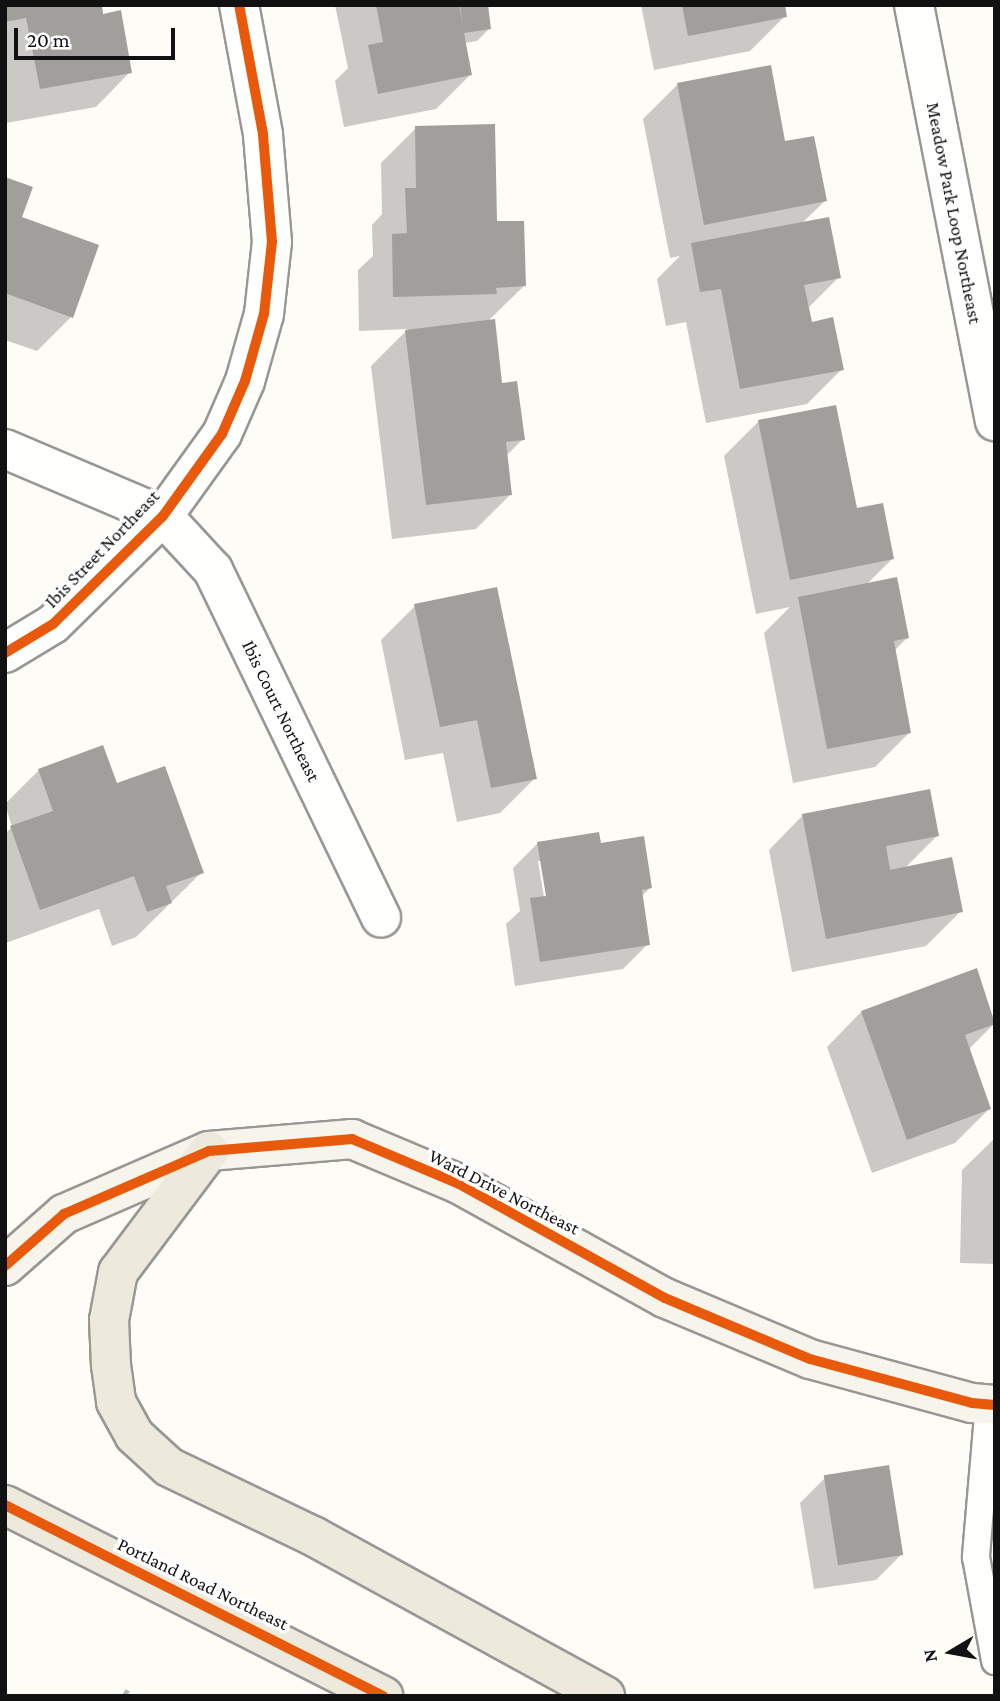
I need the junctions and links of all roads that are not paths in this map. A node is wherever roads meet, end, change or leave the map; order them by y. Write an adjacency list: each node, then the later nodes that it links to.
1 (239, 5): 5 (street, Ibis Street Northeast)
2 (914, 5): 3 (street, Meadow Park Loop Northeast)
3 (995, 421)
4 (5, 449): 5 (street)
5 (163, 516): 6 (street, Ibis Street Northeast); 7 (street, Ibis Court Northeast)
6 (5, 653)
7 (381, 918)
8 (209, 1151): 9 (main road, Ward Drive Northeast); 10 (main road, Ward Drive Northeast); 14 (main road)
9 (5, 1266)
10 (992, 1405): 12 (lane)
11 (5, 1505): 13 (main road, Portland Road Northeast)
12 (995, 1661)
13 (383, 1696)
14 (605, 1696)

